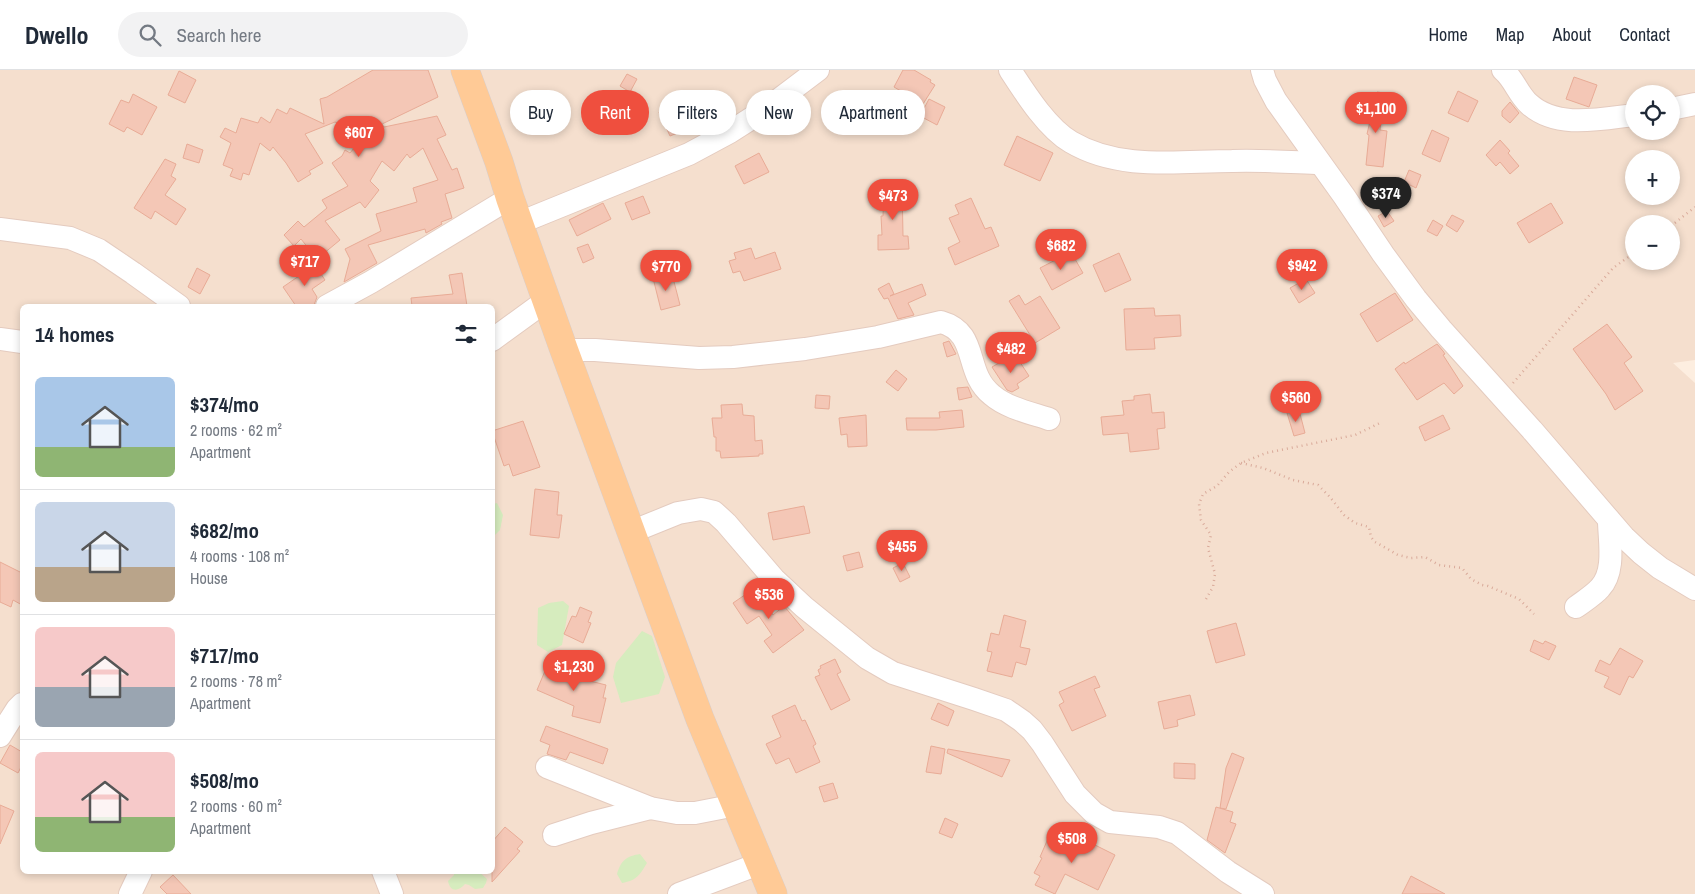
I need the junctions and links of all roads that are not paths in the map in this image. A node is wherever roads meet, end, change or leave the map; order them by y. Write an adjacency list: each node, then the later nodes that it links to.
1 (465, 70): 10 (main road)
2 (818, 70): 10 (street)
3 (1010, 70): 9 (street)
4 (1262, 70): 9 (street)
5 (1503, 70): 8 (street)
6 (1695, 104): 7 (street)
7 (1680, 107)
8 (1625, 116)
9 (1320, 162): 20 (street)
10 (515, 211): 12 (main road); 14 (street)
11 (0, 229): 13 (street)
12 (547, 300): 15 (street); 18 (main road)
13 (176, 304)
14 (331, 304)
15 (495, 338)
16 (0, 339): 17 (street)
17 (20, 342)
18 (564, 350): 19 (street); 21 (main road)
19 (1049, 419)
20 (1609, 520): 22 (street); 23 (street)
21 (630, 532): 27 (main road); 35 (street)
22 (1695, 589)
23 (1576, 607)
24 (20, 706): 25 (street)
25 (0, 736)
26 (547, 767): 28 (street)
27 (736, 805): 28 (street); 30 (main road)
28 (650, 808): 29 (street)
29 (554, 835)
30 (761, 863): 33 (street); 34 (main road)
31 (384, 874): 32 (street)
32 (392, 894)
33 (679, 894)
34 (773, 894)
35 (1263, 894)

